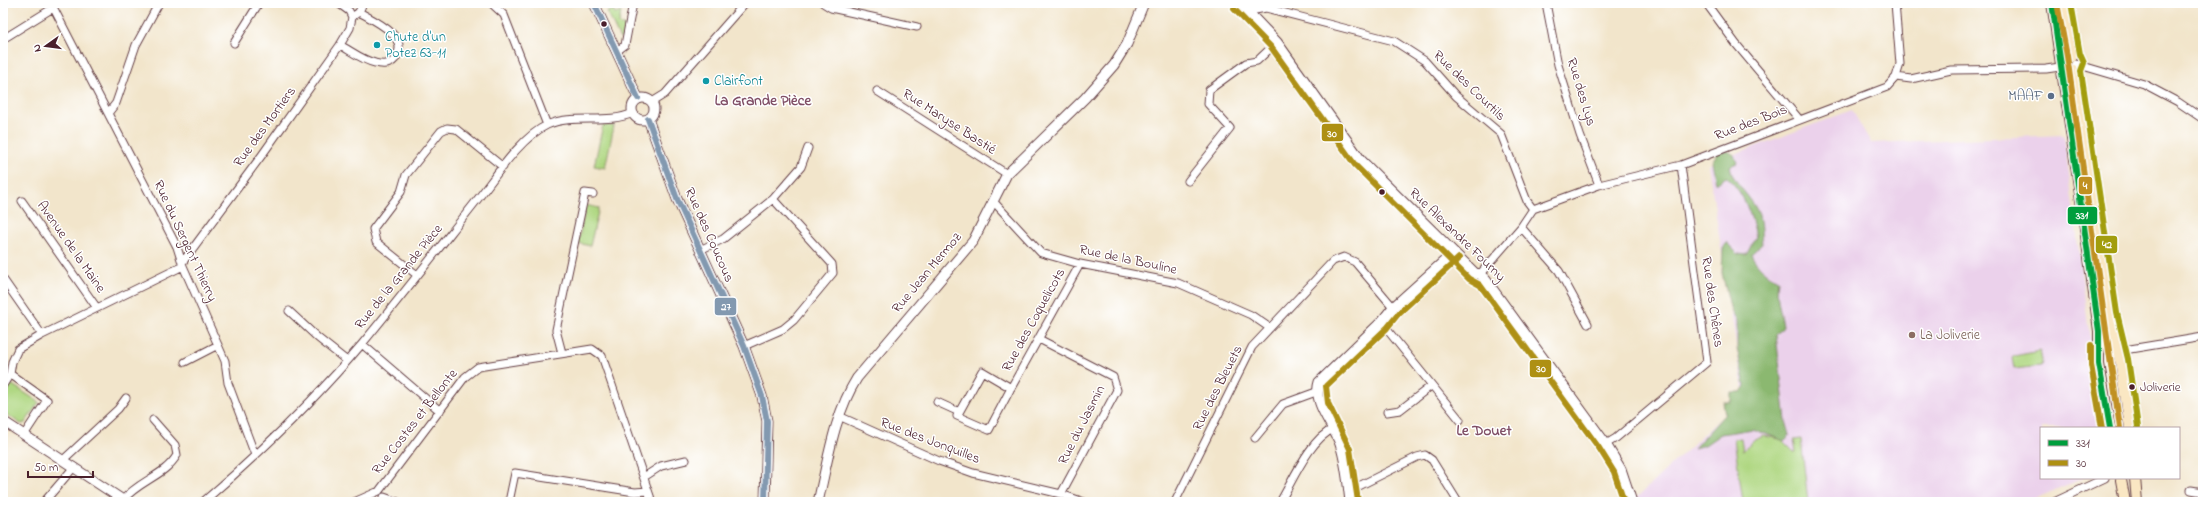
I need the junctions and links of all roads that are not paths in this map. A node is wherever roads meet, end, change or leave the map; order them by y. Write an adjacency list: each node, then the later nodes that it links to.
1 (160, 3): 33 (street)
2 (259, 3): 24 (street)
3 (338, 3): 20 (street)
4 (362, 3): 19 (street)
5 (491, 3): 38 (street)
6 (594, 3): 26 (street)
7 (633, 3): 26 (street)
8 (745, 3): 32 (street)
9 (823, 3): 21 (street)
10 (1144, 3): 42 (street, Rue Jean Mermoz)
11 (1240, 3): 18 (street, Rue Alexandre Fourny)
12 (1546, 3): 44 (street, Rue des Lys)
13 (1706, 3): 37 (street)
14 (1895, 3): 29 (street)
15 (2052, 3): 28 (main road)
16 (2063, 3): 27 (main road)
17 (52, 6): 22 (street); 33 (street, Rue du Sergent Thierry)
18 (1250, 11): 23 (street, Rue Alexandre Fourny); 49 (street, Rue des Courtils)
19 (359, 12): 20 (street); 25 (street)
20 (352, 17): 25 (street, Rue des Mortiers)
21 (916, 27)
22 (3, 39)
23 (1277, 42): 43 (street); 52 (street, Rue Alexandre Fourny)
24 (234, 43)
25 (340, 45): 54 (street, Rue des Mortiers)
26 (617, 50): 31 (street)
27 (2074, 63): 28 (main road); 28 (main road); 35 (street); 70 (main road)
28 (2061, 65): 29 (street); 88 (main road)
29 (1896, 77): 37 (street, Rue des Bois)
30 (877, 91): 42 (street, Rue Maryse Bastié)
31 (638, 98): 32 (street); 34 (street)
32 (652, 102): 36 (street)
33 (109, 112): 54 (street, Rue du Sergent Thierry)
34 (633, 113): 36 (street); 38 (street, Rue de la Grande Pièce)
35 (2203, 118)
36 (648, 119): 51 (street, Rue des Coucous)
37 (1799, 119): 40 (street, Rue des Bois)
38 (548, 125): 41 (street, Rue de la Grande Pièce)
39 (808, 148): 46 (street)
40 (1681, 165): 44 (street, Rue des Bois); 93 (street, Rue des Chênes)
41 (504, 167): 56 (street, Rue de la Grande Pièce); 56 (street)
42 (1007, 174): 48 (street, Rue Jean Mermoz)
43 (1188, 182)
44 (1599, 185): 49 (street, Rue des Bois)
45 (593, 194): 71 (street)
46 (773, 199): 51 (street); 69 (street)
47 (22, 201): 59 (street, Avenue de la Maine)
48 (993, 201): 53 (street, Rue de la Bouline); 84 (street, Rue Jean Mermoz)
49 (1533, 209): 50 (street)
50 (1521, 227): 55 (street); 62 (street)
51 (700, 250): 69 (street, Rue des Coucous)
52 (1454, 252): 55 (street, Rue Alexandre Fourny); 58 (street)
53 (1080, 264): 63 (street, Rue de la Bouline); 66 (street, Rue des Coquelicots)
54 (182, 265): 59 (street, Rue des Mortiers); 68 (street, Rue du Sergent Thierry)
55 (1480, 274): 93 (street, Rue Alexandre Fourny)
56 (417, 275): 67 (street, Rue de la Grande Pièce)
57 (3, 279): 64 (street)
58 (1393, 307): 61 (street); 63 (street, Rue des Bleuets)
59 (97, 308): 64 (street, Rue des Mortiers)
60 (289, 311): 72 (street)
61 (1381, 322): 76 (street); 78 (street)
62 (1588, 324)
63 (1270, 328): 120 (street, Rue des Bleuets)
64 (42, 335): 74 (street, Rue des Mortiers)
65 (2203, 337): 70 (street)
66 (1039, 339): 77 (street, Rue des Coquelicots); 108 (street, Rue du Jasmin)
67 (362, 344): 72 (street, Rue de la Grande Pièce); 81 (street)
68 (218, 345): 73 (street); 94 (street, Rue du Sergent Thierry)
69 (744, 346): 117 (street, Rue des Coucous)
70 (2118, 351): 89 (main road)
71 (562, 353): 81 (street, Rue Costes et Bellonte); 98 (street, Rue Costes et Bellonte)
72 (347, 361): 94 (street, Rue de la Grande Pièce)
73 (185, 362)
74 (10, 374): 75 (street, Rue des Mortiers); 91 (street)
75 (3, 385)
76 (1431, 386): 83 (street); 86 (street)
77 (1011, 388): 82 (street, Rue des Coquelicots); 82 (street, Rue des Coquelicots)
78 (1316, 392): 90 (street); 92 (street)
79 (126, 398): 95 (street)
80 (937, 402): 82 (street)
81 (440, 411): 105 (street, Rue Costes et Bellonte)
82 (959, 412)
83 (1387, 412)
84 (839, 416): 108 (street, Rue des Jonquilles); 118 (street, Rue Jean Mermoz)
85 (153, 420): 111 (street)
86 (1460, 420)
87 (3, 421): 91 (street)
88 (2110, 427)
89 (2130, 427)
90 (1333, 429): 103 (street); 121 (street)
91 (24, 435): 95 (street)
92 (1255, 438)
93 (1606, 444): 124 (street, Rue Alexandre Fourny)
94 (255, 455): 113 (street, Rue de la Grande Pièce)
95 (63, 460): 97 (street)
96 (686, 460): 98 (street)
97 (74, 467): 111 (street); 112 (street)
98 (644, 477): 106 (street, Rue Costes et Bellonte)
99 (2103, 479): 125 (street)
100 (2120, 479): 101 (main road); 126 (main road)
101 (2133, 479)
102 (2135, 479): 127 (main road)
103 (1348, 489): 122 (street); 123 (street)
104 (2191, 490): 107 (street)
105 (379, 491): 110 (street, Rue Costes et Bellonte); 114 (street, Rue Costes et Bellonte)
106 (648, 491): 109 (street); 116 (street, Rue Costes et Bellonte)
107 (2203, 492)
108 (1061, 494): 119 (street, Rue des Jonquilles)
109 (510, 497)
110 (384, 499): 115 (street, Rue Costes et Bellonte)
111 (124, 501)
112 (44, 502)
113 (203, 502)
114 (354, 502)
115 (398, 502)
116 (652, 502)
117 (765, 502)
118 (818, 502)
119 (1084, 502)
120 (1175, 502)
121 (1280, 502)
122 (1350, 502)
123 (1457, 502)
124 (1632, 502)
125 (2054, 502)
126 (2125, 502)
127 (2137, 502)

